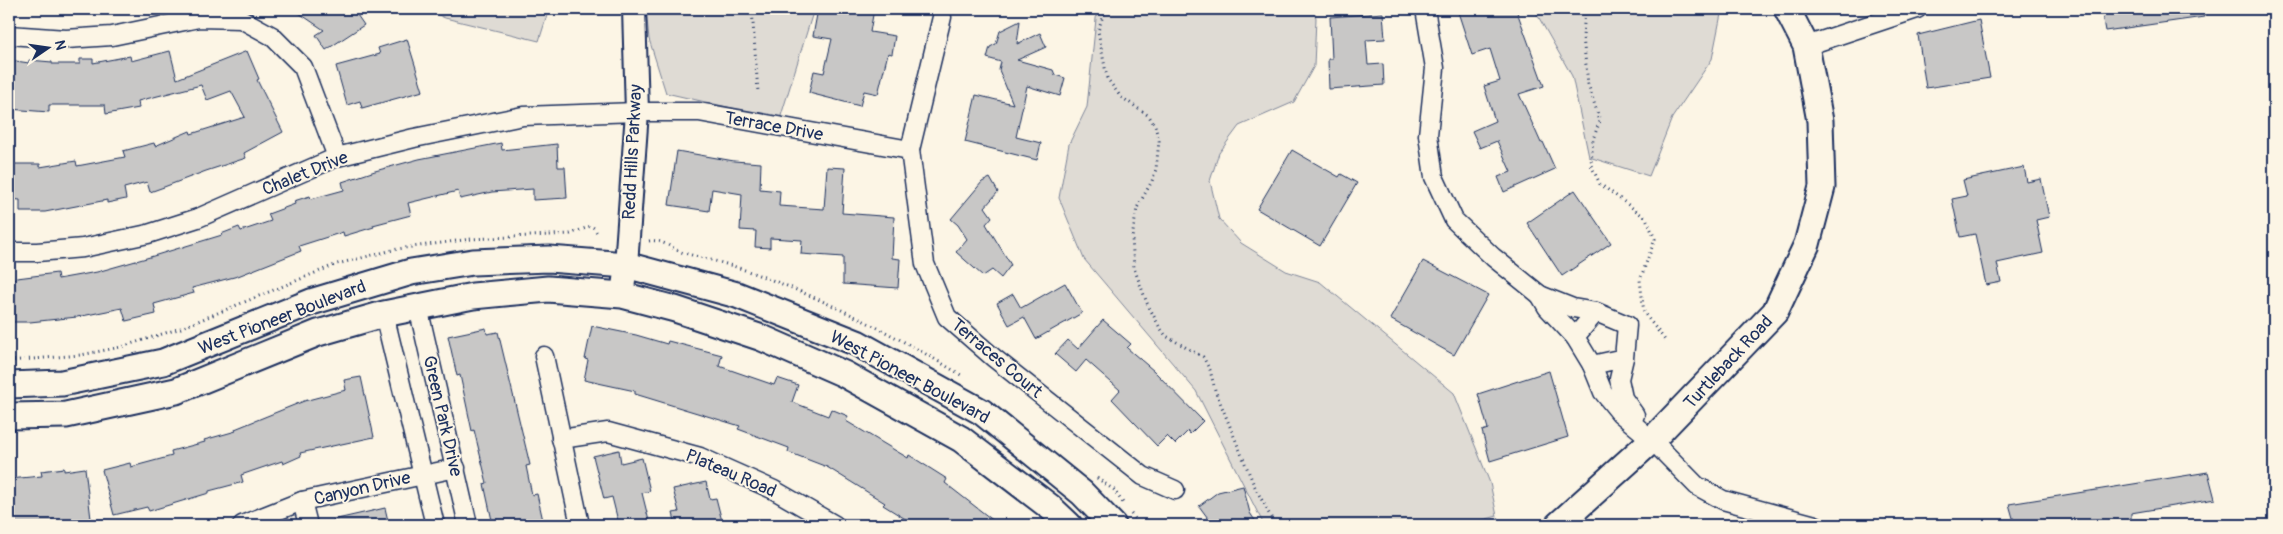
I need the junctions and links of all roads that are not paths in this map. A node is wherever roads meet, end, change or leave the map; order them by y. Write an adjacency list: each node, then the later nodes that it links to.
1 (634, 9): 8 (street, Redd Hills Parkway)
2 (1425, 9): 14 (street)
3 (1787, 9): 7 (main road, Turtleback Road)
4 (1917, 9): 7 (street)
5 (942, 18): 9 (street, Terraces Court)
6 (9, 35): 10 (street)
7 (1806, 46): 25 (main road, Turtleback Road)
8 (637, 112): 9 (street, Terrace Drive); 10 (street, Chalet Drive); 12 (street, Redd Hills Parkway)
9 (910, 150): 28 (street, Terraces Court)
10 (337, 157): 11 (street, Chalet Drive)
11 (9, 252)
12 (626, 265): 13 (street, Redd Hills Parkway); 22 (main road, West Pioneer Boulevard); 37 (main road, West Pioneer Boulevard)
13 (622, 295): 15 (main road, West Pioneer Boulevard); 36 (main road, West Pioneer Boulevard)
14 (1540, 295): 16 (street); 18 (street)
15 (418, 307): 17 (main road, West Pioneer Boulevard); 26 (street, Green Park Drive)
16 (1596, 312): 18 (street); 20 (street)
17 (384, 314): 23 (main road, West Pioneer Boulevard); 27 (street, Green Park Drive)
18 (1575, 337): 21 (street)
19 (544, 356): 24 (street)
20 (1624, 358): 21 (street); 25 (street)
21 (1592, 365): 25 (street)
22 (9, 384)
23 (9, 416)
24 (561, 439): 34 (street); 35 (street, Plateau Road)
25 (1652, 440): 38 (main road, Turtleback Road); 39 (street)
26 (456, 468): 27 (street, Canyon Drive); 33 (street, Green Park Drive)
27 (424, 474): 29 (street, Canyon Drive); 32 (street, Green Park Drive)
28 (1175, 490)
29 (302, 501): 30 (street, Canyon Drive); 31 (street)
30 (242, 525)
31 (308, 525)
32 (435, 525)
33 (468, 525)
34 (580, 525)
35 (835, 525)
36 (1069, 525)
37 (1113, 525)
38 (1558, 525)
39 (1815, 525)

